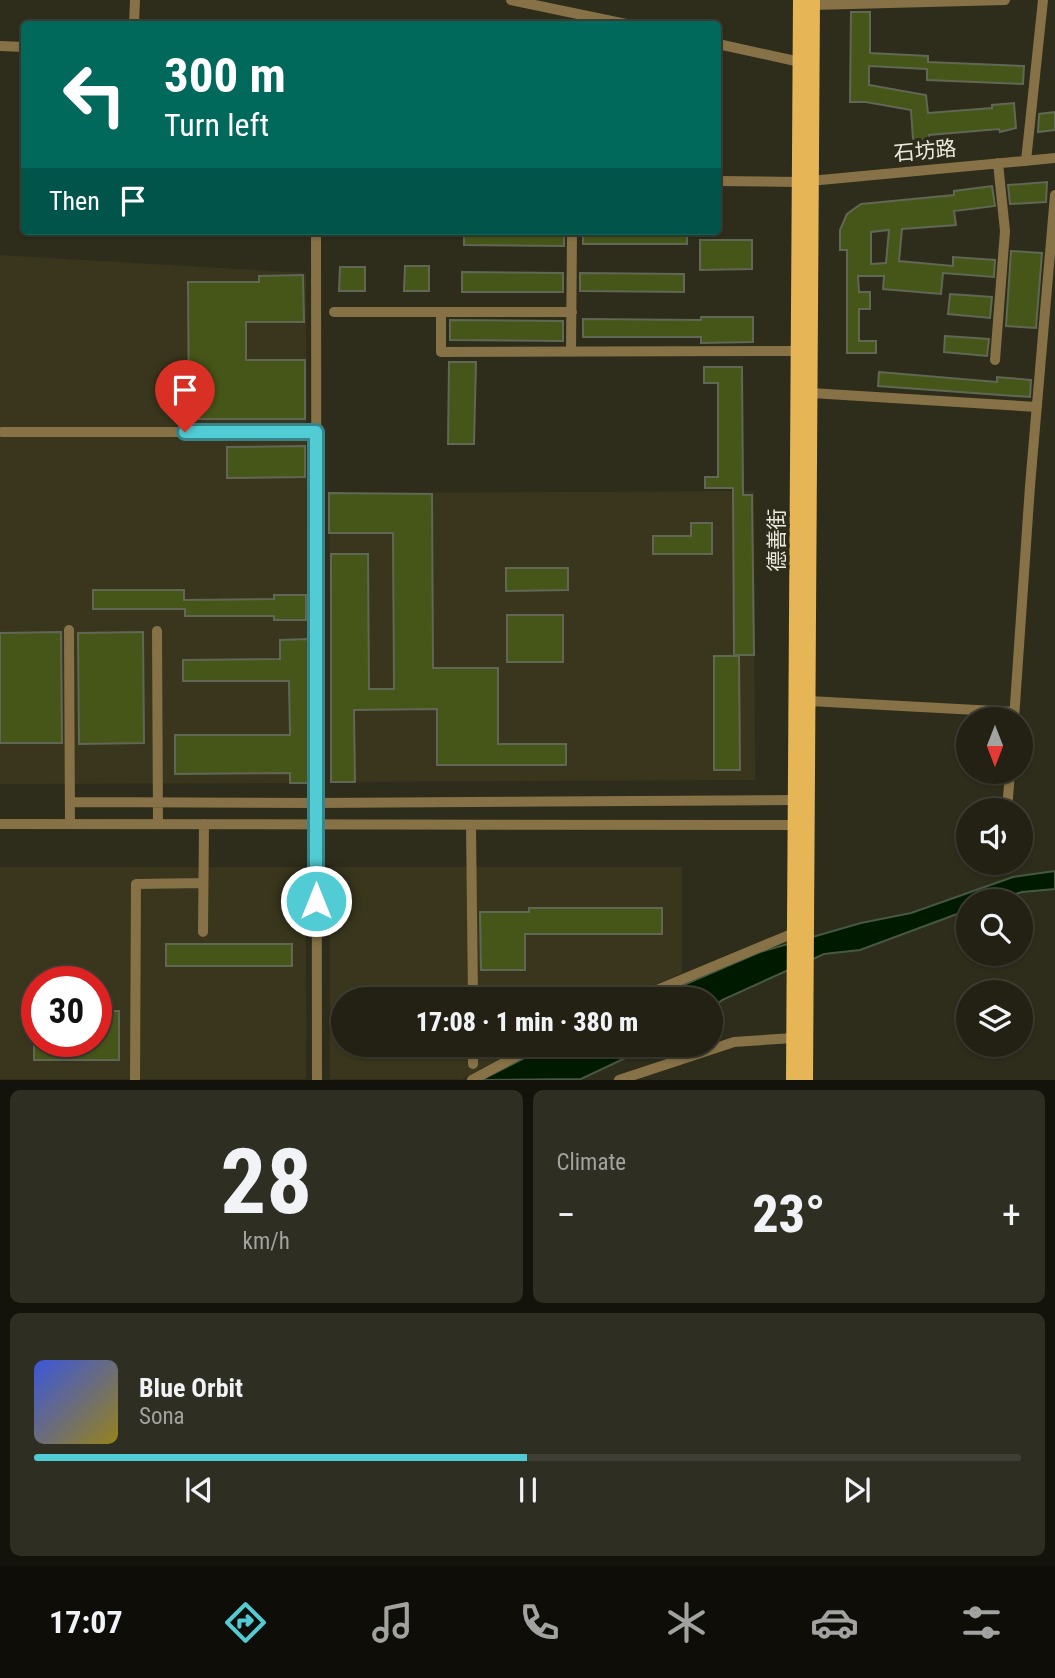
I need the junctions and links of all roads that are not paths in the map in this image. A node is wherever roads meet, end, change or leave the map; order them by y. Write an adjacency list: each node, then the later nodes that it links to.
1 (135, 0): 6 (street)
2 (511, 0): 7 (street)
3 (1005, 0): 5 (street)
4 (1042, 0): 13 (street)
5 (809, 2): 11 (main road, 德善街); 16 (main road, 德善街)
6 (134, 21)
7 (612, 21)
8 (721, 45): 11 (street)
9 (0, 46): 10 (street)
10 (21, 47)
11 (800, 62): 16 (main road, 德善街)
12 (1055, 158): 13 (street, 石坊路)
13 (1026, 161): 14 (street, 石坊路)
14 (998, 163): 16 (street, 石坊路); 25 (street)
15 (721, 181): 16 (street, 石坊路)
16 (806, 181): 23 (main road, 德善街); 26 (main road, 德善街)
17 (1055, 195): 27 (street)
18 (316, 235): 29 (street)
19 (572, 235): 22 (street)
20 (334, 312): 21 (street)
21 (440, 312): 22 (street); 24 (street)
22 (572, 312): 24 (street)
23 (799, 351): 24 (street); 35 (main road, 德善街)
24 (571, 352)
25 (995, 360)
26 (811, 393): 27 (street); 32 (main road, 德善街)
27 (1037, 407): 33 (street)
28 (2, 432): 29 (street)
29 (316, 432): 38 (street)
30 (69, 630): 36 (street)
31 (157, 631): 37 (street)
32 (809, 701): 34 (street); 60 (main road, 德善街)
33 (1015, 707)
34 (956, 712)
35 (796, 800): 38 (street); 45 (main road, 德善街)
36 (70, 802): 37 (street); 40 (street)
37 (158, 802): 38 (street); 41 (street)
38 (316, 803): 43 (street)
39 (0, 824): 40 (street)
40 (70, 824): 41 (street)
41 (158, 824): 42 (street)
42 (204, 824): 43 (street); 46 (street)
43 (316, 825): 44 (street); 56 (street)
44 (471, 825): 45 (street); 49 (street)
45 (796, 825): 48 (main road, 德善街)
46 (204, 883): 47 (street); 55 (street)
47 (203, 932)
48 (794, 933): 50 (street); 51 (main road, 德善街)
49 (473, 987)
50 (664, 987)
51 (793, 1038): 58 (street); 59 (main road, 德善街)
52 (473, 1057): 54 (street)
53 (515, 1057): 57 (street)
54 (473, 1064)
55 (135, 1080)
56 (317, 1080)
57 (472, 1080)
58 (619, 1080)
59 (793, 1080)
60 (806, 1080)

